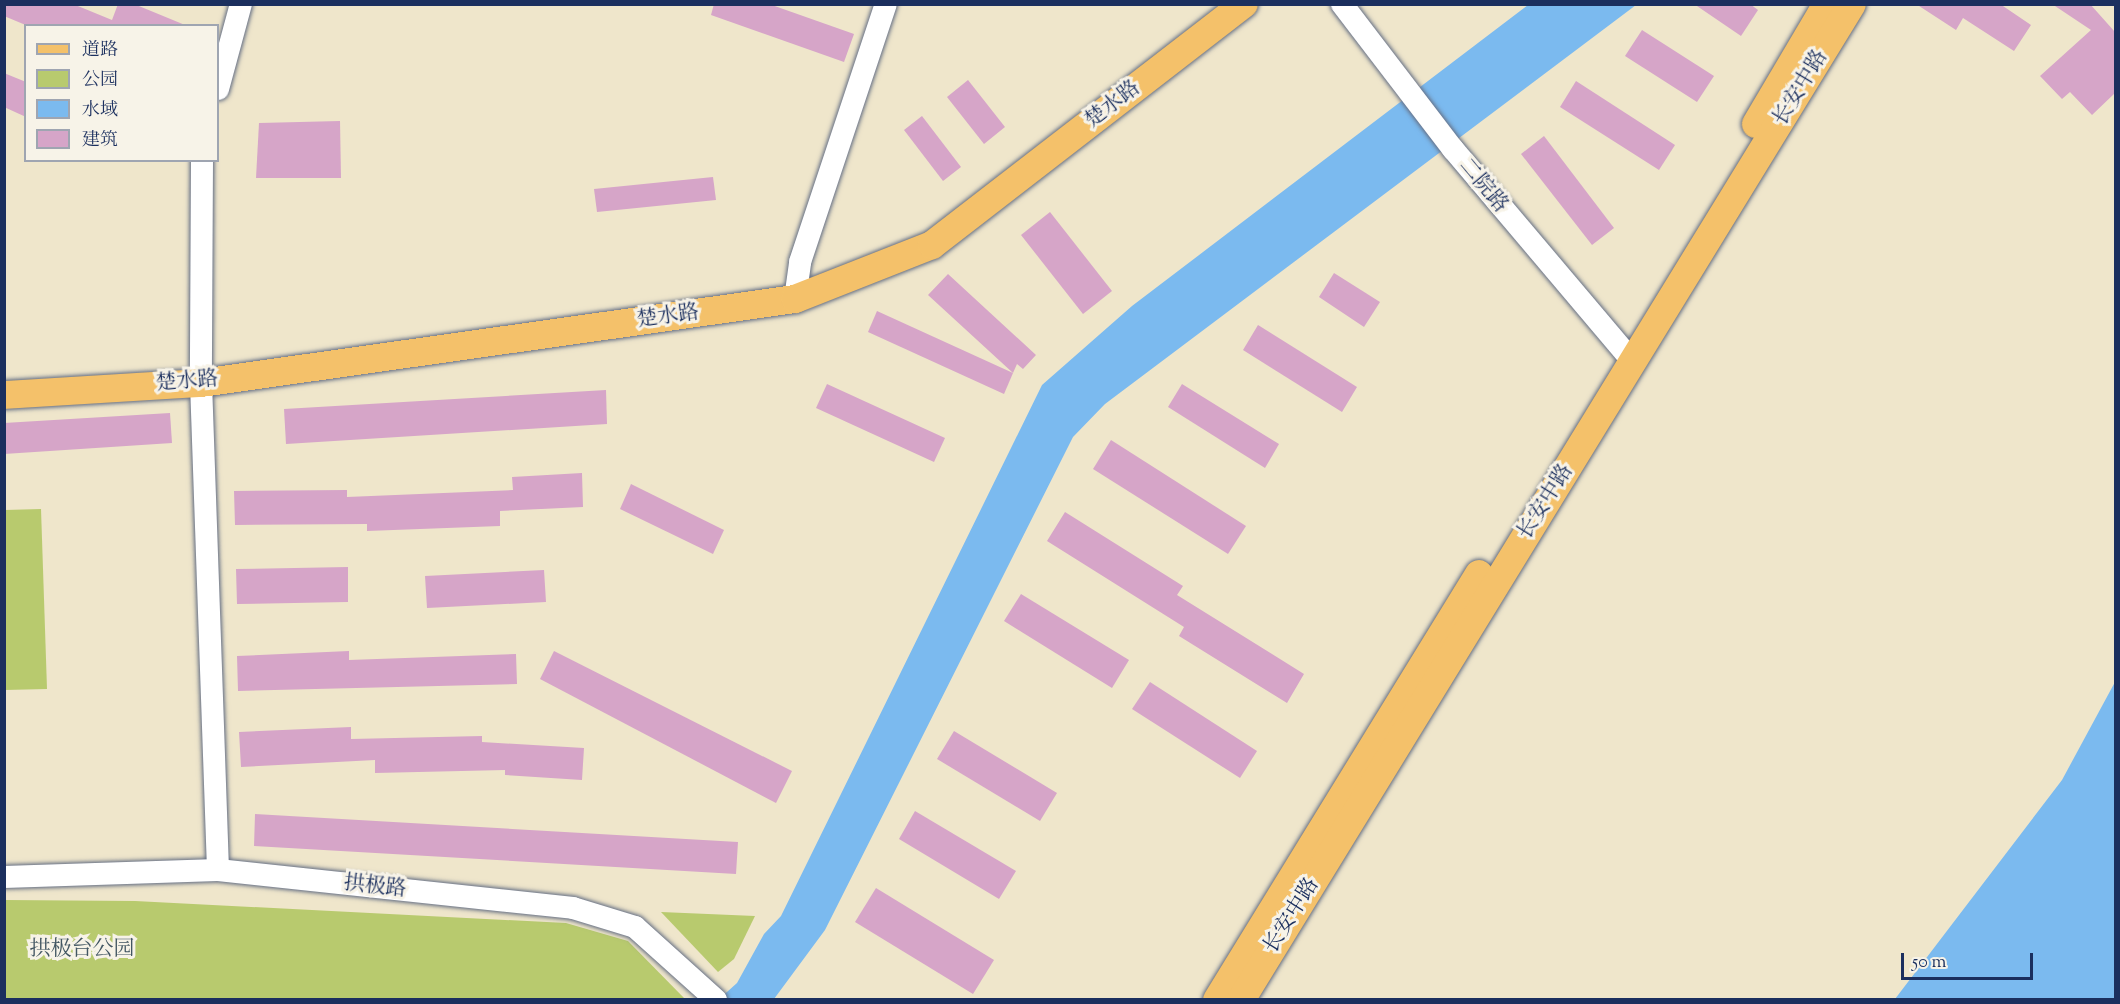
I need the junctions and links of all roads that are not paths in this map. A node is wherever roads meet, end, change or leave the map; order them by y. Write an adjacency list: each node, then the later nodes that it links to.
1 (241, 4): 7 (street)
2 (886, 4): 9 (street)
3 (1244, 4): 9 (main road, 楚水路)
4 (1342, 4): 10 (street, 二院路)
5 (1827, 4): 10 (main road, 长安中路)
6 (1852, 4): 10 (main road, 长安中路)
7 (219, 85)
8 (202, 162): 11 (street)
9 (795, 299): 11 (main road, 楚水路)
10 (1626, 356): 16 (main road, 长安中路); 17 (main road, 长安中路)
11 (201, 383): 12 (main road, 楚水路); 13 (street)
12 (4, 395)
13 (218, 870): 14 (street, 拱极路); 15 (street, 拱极路)
14 (4, 877)
15 (711, 995)
16 (1217, 999)
17 (1241, 999)

